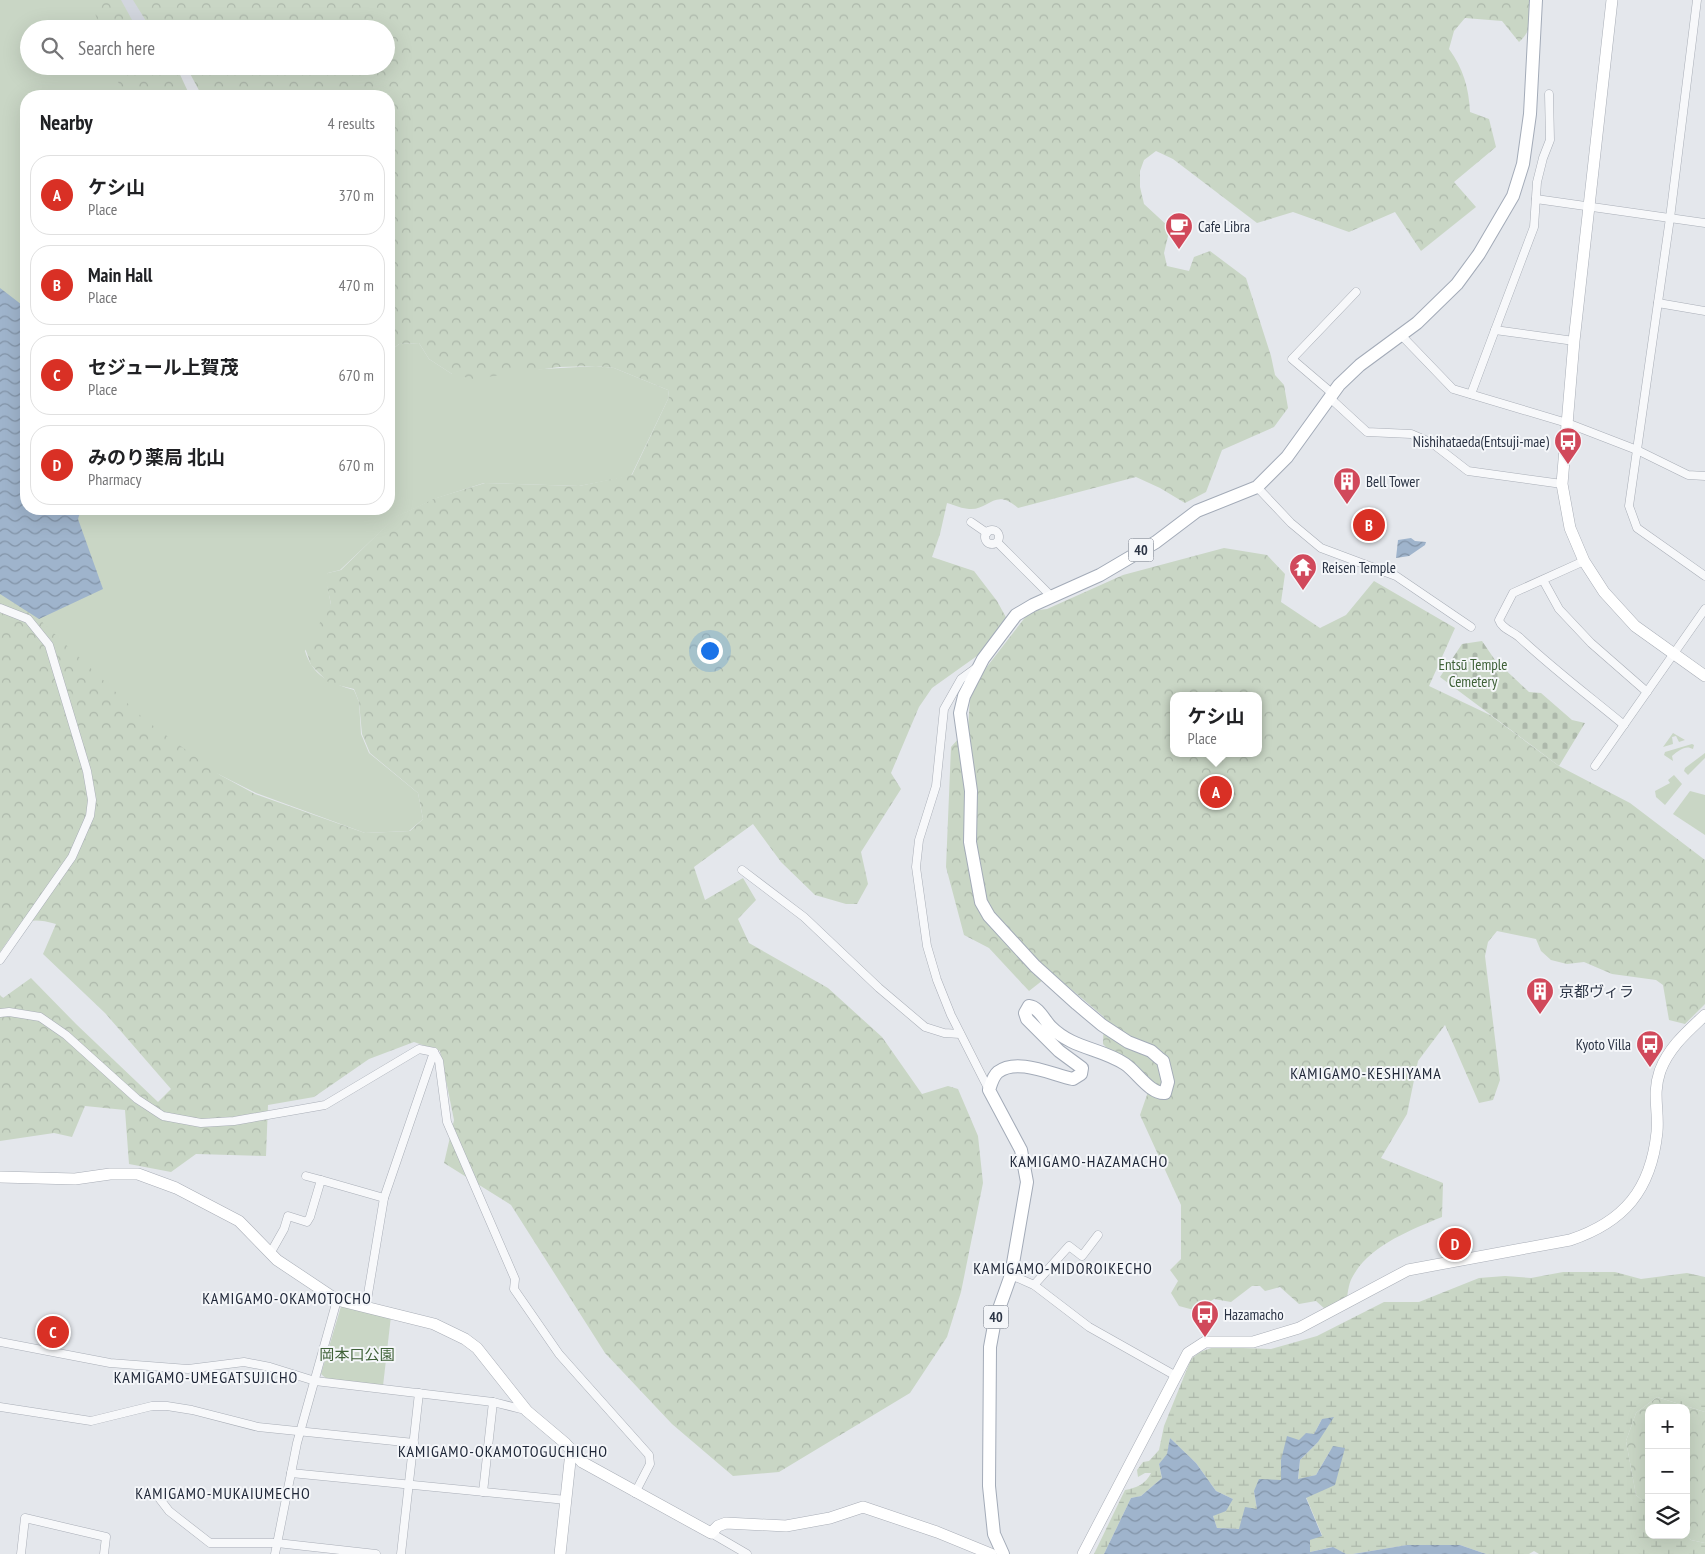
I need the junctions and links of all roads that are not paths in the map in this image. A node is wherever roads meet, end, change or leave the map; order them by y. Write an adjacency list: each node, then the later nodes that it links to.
1 (1536, 0): 13 (main road, 40)
2 (1612, 0): 6 (street)
3 (1697, 0): 7 (street)
4 (1549, 94): 5 (street)
5 (1536, 199): 6 (street); 12 (street)
6 (1591, 207): 7 (street); 14 (street)
7 (1670, 218): 8 (street); 10 (street)
8 (1705, 223)
9 (1356, 292): 16 (street)
10 (1658, 303): 11 (street); 18 (street)
11 (1705, 311)
12 (1495, 330): 14 (street); 15 (street)
13 (1401, 335): 15 (street); 16 (main road, 40)
14 (1574, 341): 17 (street)
15 (1471, 394): 17 (street)
16 (1332, 396): 20 (street); 21 (main road, 40)
17 (1567, 424): 18 (street); 20 (street)
18 (1637, 450): 19 (street); 24 (street)
19 (1705, 476)
20 (1562, 484): 23 (street)
21 (1257, 486): 26 (main road, 40); 29 (street)
22 (971, 522): 26 (street)
23 (1584, 561): 25 (street); 30 (street)
24 (1705, 576)
25 (1542, 580): 33 (street); 34 (street)
26 (1052, 597): 31 (main road, 40)
27 (0, 608): 37 (street)
28 (1705, 609): 30 (street)
29 (1471, 627)
30 (1674, 654): 32 (street); 33 (street)
31 (979, 666): 40 (street); 42 (main road, 40)
32 (1705, 676)
33 (1647, 692): 34 (street)
34 (1624, 725): 35 (street)
35 (1595, 766)
36 (742, 870): 40 (street)
37 (0, 960)
38 (0, 1013): 41 (street)
39 (1705, 1015): 54 (street)
40 (960, 1034): 42 (street)
41 (434, 1052): 46 (street); 66 (street)
42 (989, 1090): 49 (main road, 40)
43 (306, 1176): 45 (street)
44 (0, 1177): 48 (street)
45 (321, 1180): 46 (street); 48 (street)
46 (384, 1198): 52 (street)
47 (1098, 1235): 50 (street)
48 (271, 1252): 51 (street)
49 (1011, 1274): 50 (street); 79 (main road, 40)
50 (1034, 1285): 54 (street)
51 (338, 1300): 52 (street); 55 (street)
52 (366, 1306): 59 (street)
53 (0, 1342): 55 (street)
54 (1176, 1376): 80 (street)
55 (315, 1381): 56 (street); 60 (street)
56 (419, 1393): 57 (street); 61 (street)
57 (493, 1402): 59 (street); 65 (street)
58 (0, 1407): 60 (street)
59 (527, 1410): 62 (street)
60 (300, 1432): 61 (street); 63 (street)
61 (414, 1443): 64 (street)
62 (571, 1452): 66 (street); 68 (street)
63 (291, 1473): 64 (street); 70 (street)
64 (409, 1485): 65 (street); 75 (street)
65 (483, 1492): 68 (street)
66 (635, 1493): 69 (street)
67 (156, 1494): 70 (street)
68 (566, 1500): 76 (street)
69 (711, 1534): 77 (street); 78 (street)
70 (277, 1543): 73 (street); 74 (street)
71 (21, 1554): 72 (street)
72 (104, 1554)
73 (275, 1554)
74 (376, 1554)
75 (401, 1554)
76 (560, 1554)
77 (747, 1554)
78 (991, 1554)
79 (1003, 1554)
80 (1083, 1554)

